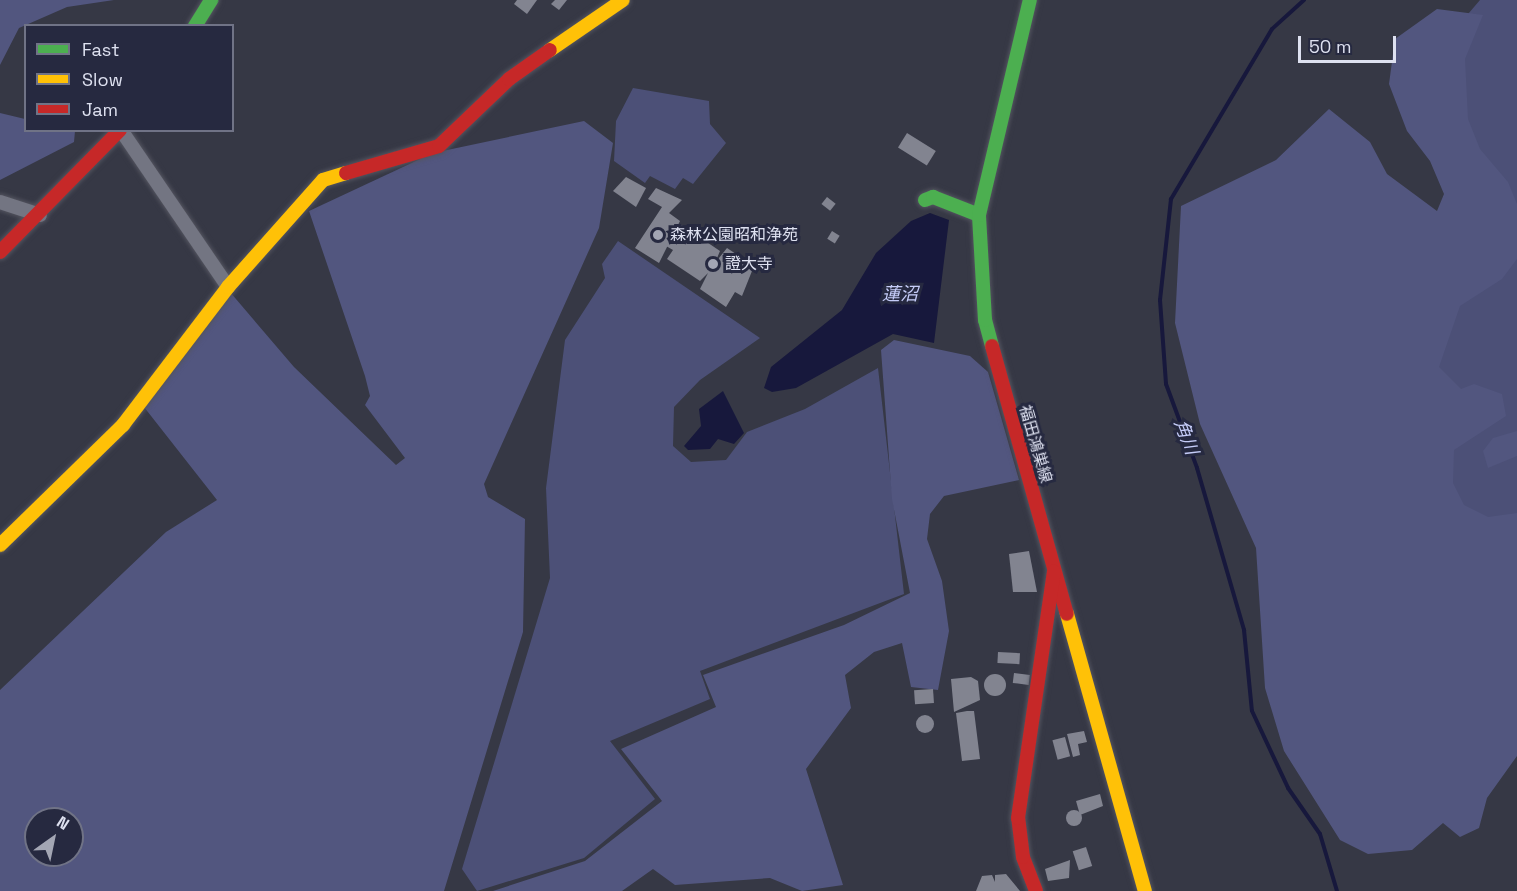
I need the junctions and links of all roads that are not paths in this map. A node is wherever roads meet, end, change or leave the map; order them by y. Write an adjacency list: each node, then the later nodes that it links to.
1 (211, 0): 4 (street)
2 (623, 0): 12 (street)
3 (1030, 0): 10 (street, 福田鴻巣線)
4 (196, 24)
5 (119, 132): 9 (street)
6 (122, 132): 12 (street)
7 (925, 200): 10 (street)
8 (0, 201): 9 (street)
9 (40, 215): 11 (street)
10 (979, 215): 14 (street, 福田鴻巣線)
11 (0, 252)
12 (228, 287): 13 (street)
13 (0, 545)
14 (1054, 572): 15 (street); 16 (street, 福田鴻巣線)
15 (1036, 891)
16 (1145, 891)

